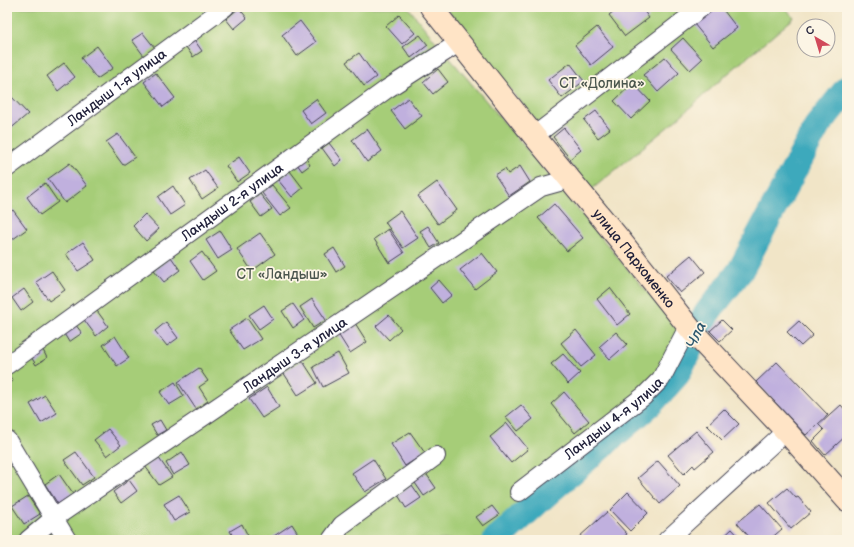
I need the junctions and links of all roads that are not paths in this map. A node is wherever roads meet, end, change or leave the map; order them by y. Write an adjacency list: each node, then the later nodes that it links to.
1 (225, 7): 6 (street, Ландыш 1-я улица)
2 (431, 7): 4 (street, улица Пархоменко)
3 (702, 7): 5 (street)
4 (460, 42): 5 (street, улица Пархоменко); 9 (street, Ландыш 2-я улица)
5 (534, 136): 7 (street, улица Пархоменко)
6 (7, 168)
7 (566, 175): 8 (street, улица Пархоменко); 15 (street, Ландыш 3-я улица)
8 (694, 334): 10 (street, улица Пархоменко); 13 (street, Ландыш 4-я улица)
9 (7, 365)
10 (786, 431): 14 (street, улица Пархоменко); 19 (street)
11 (7, 440): 15 (street)
12 (436, 456): 18 (street)
13 (519, 492)
14 (847, 500)
15 (54, 518): 16 (street, Ландыш 3-я улица); 17 (street)
16 (28, 540)
17 (67, 540)
18 (331, 540)
19 (667, 540)

